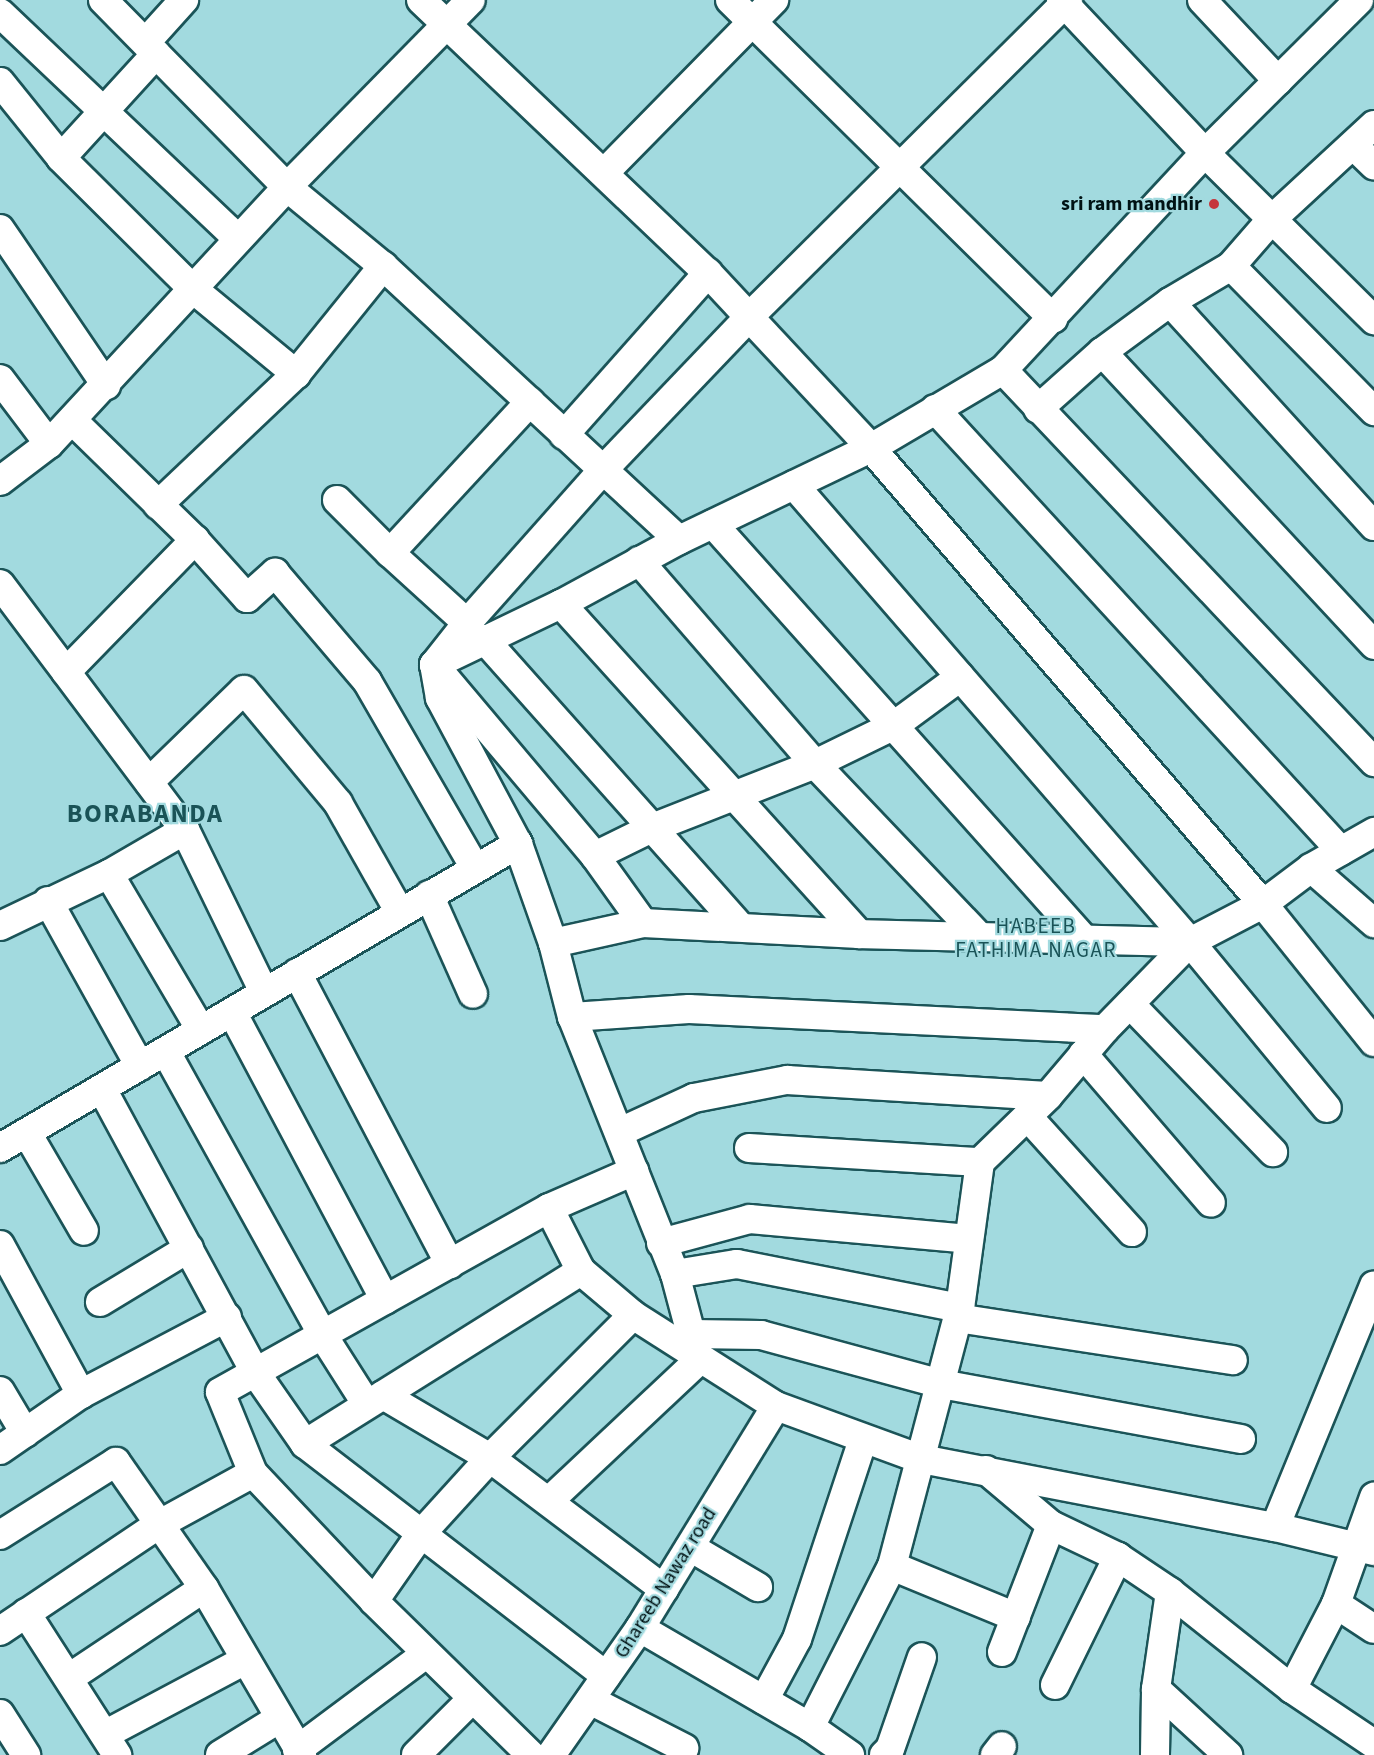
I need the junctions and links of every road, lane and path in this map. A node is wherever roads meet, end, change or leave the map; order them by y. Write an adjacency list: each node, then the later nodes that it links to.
1 (103, 0): 13 (street)
2 (184, 0): 13 (street)
3 (421, 0): 12 (street)
4 (471, 0): 12 (street)
5 (730, 0): 11 (street)
6 (774, 0): 11 (street)
7 (1202, 0): 14 (street)
8 (1065, 1): 18 (street); 21 (street)
9 (1352, 2): 14 (street)
10 (0, 13): 16 (street)
11 (753, 21): 21 (street); 22 (street)
12 (448, 24): 22 (street); 23 (street)
13 (151, 48): 16 (street); 23 (street)
14 (1278, 81): 18 (street)
15 (2, 87): 20 (street)
16 (103, 112): 20 (street); 26 (street)
17 (1374, 125): 19 (street)
18 (1205, 153): 24 (street); 33 (street)
19 (1364, 156): 24 (street)
20 (61, 158): 30 (street)
21 (899, 168): 32 (street); 33 (street)
22 (604, 173): 29 (street)
23 (286, 187): 26 (street); 27 (street)
24 (1271, 220): 28 (street); 34 (street)
25 (0, 229): 39 (street)
26 (238, 238): 30 (street)
27 (383, 266): 37 (street); 40 (street)
28 (1231, 266): 31 (street); 43 (street)
29 (708, 273): 32 (street); 45 (street)
30 (193, 289): 37 (street); 39 (street)
31 (1170, 302): 35 (street); 54 (street)
32 (750, 316): 47 (street); 48 (street)
33 (1053, 319): 36 (street)
34 (1374, 320)
35 (1102, 352): 42 (street); 62 (street)
36 (1003, 370): 41 (street); 42 (street)
37 (296, 374): 52 (street)
38 (0, 379): 46 (street)
39 (106, 386): 44 (street)
40 (530, 402): 45 (street); 57 (street)
41 (935, 409): 47 (street); 75 (street)
42 (1038, 409): 67 (street)
43 (1374, 411)
44 (72, 420): 46 (street); 52 (street)
45 (564, 435): 48 (street)
46 (49, 444): 49 (street)
47 (872, 448): 50 (street); 82 (street)
48 (602, 471): 56 (street); 61 (street)
49 (0, 481)
50 (795, 485): 53 (street); 65 (street)
51 (337, 500): 57 (street)
52 (158, 505): 55 (street)
53 (712, 524): 56 (street); 66 (street)
54 (1374, 526)
55 (195, 540): 64 (street); 77 (street)
56 (679, 540): 58 (street)
57 (390, 553): 61 (street)
58 (639, 561): 60 (street); 68 (street)
59 (0, 584): 64 (street)
60 (561, 604): 61 (street); 70 (street)
61 (476, 631): 63 (street); 71 (street)
62 (1374, 645)
63 (434, 666): 74 (street); 76 (street)
64 (66, 672): 69 (street)
65 (960, 677): 66 (street); 91 (street)
66 (895, 725): 68 (street); 90 (street)
67 (1374, 762)
68 (815, 764): 70 (street); 89 (street)
69 (149, 782): 72 (street); 83 (street)
70 (734, 795): 71 (street); 88 (street)
71 (652, 828): 76 (street); 87 (street)
72 (185, 830): 79 (street); 94 (street)
73 (1374, 832): 75 (street)
74 (518, 844): 77 (street); 92 (street)
75 (1341, 851): 78 (street)
76 (595, 856): 85 (street)
77 (475, 868): 80 (street)
78 (1311, 868): 82 (street); 86 (street)
79 (110, 874): 81 (street); 100 (street)
80 (429, 895): 83 (street); 95 (street)
81 (48, 901): 84 (street); 104 (street)
82 (1263, 904): 91 (street); 101 (street)
83 (399, 911): 93 (street)
84 (3, 915)
85 (643, 923): 87 (street); 92 (street)
86 (1374, 923)
87 (740, 926): 88 (street)
88 (859, 934): 89 (street)
89 (978, 935): 90 (street)
90 (1085, 940): 91 (street)
91 (1190, 942): 96 (street); 107 (street)
92 (553, 943): 98 (street)
93 (297, 973): 94 (street); 124 (street)
94 (264, 992): 97 (street)
95 (473, 993)
96 (1130, 1004): 99 (street); 113 (street)
97 (232, 1011): 100 (street); 128 (street)
98 (572, 1017): 99 (street); 109 (street)
99 (1105, 1029): 103 (street)
100 (201, 1030): 102 (street)
101 (1374, 1042)
102 (166, 1052): 104 (street); 133 (street)
103 (1083, 1054): 106 (street); 116 (street)
104 (140, 1066): 105 (street)
105 (102, 1089): 110 (street); 123 (street)
106 (1048, 1096): 108 (street); 109 (street)
107 (1327, 1108)
108 (1028, 1117): 114 (street); 119 (street)
109 (620, 1132): 115 (street)
110 (27, 1133): 112 (street); 118 (street)
111 (749, 1148): 114 (street)
112 (0, 1149)
113 (1273, 1152)
114 (980, 1162): 120 (street)
115 (634, 1171): 117 (street); 121 (street)
116 (1211, 1203)
117 (549, 1208): 124 (street); 125 (street)
118 (84, 1231)
119 (1132, 1232)
120 (968, 1239): 121 (street); 130 (street)
121 (661, 1243): 126 (street)
122 (0, 1245): 139 (street)
123 (189, 1248): 129 (street); 132 (street)
124 (450, 1264): 128 (street)
125 (581, 1271): 131 (street); 140 (street)
126 (675, 1274): 130 (street); 134 (street)
127 (1374, 1286): 155 (street)
128 (385, 1300): 133 (street)
129 (100, 1302)
130 (959, 1313): 135 (street); 137 (street)
131 (633, 1315): 134 (street); 147 (street)
132 (227, 1317): 136 (street); 139 (street)
133 (323, 1335): 136 (street); 140 (street)
134 (694, 1348): 137 (street); 141 (street); 152 (street)
135 (1233, 1360)
136 (255, 1372): 145 (street); 150 (street)
137 (941, 1384): 143 (street); 148 (street)
138 (0, 1391): 142 (street)
139 (81, 1394): 142 (street)
140 (374, 1399): 145 (street); 147 (street)
141 (776, 1406): 144 (street); 158 (street, Ghareeb Nawaz road)
142 (26, 1433): 146 (street)
143 (1241, 1439)
144 (863, 1440): 148 (street); 184 (street)
145 (305, 1444): 157 (street)
146 (0, 1450)
147 (490, 1458): 152 (street); 157 (street)
148 (921, 1459): 149 (street); 161 (street)
149 (984, 1469): 154 (street); 155 (street)
150 (253, 1473): 153 (street); 166 (street)
151 (1374, 1497): 159 (street)
152 (550, 1500): 164 (street)
153 (158, 1525): 156 (street); 163 (street); 168 (street)
154 (1051, 1525): 160 (street); 169 (street)
155 (1275, 1527): 159 (street)
156 (0, 1535)
157 (420, 1535): 166 (street); 177 (street)
158 (690, 1547): 162 (street); 164 (street, Ghareeb Nawaz road)
159 (1365, 1548): 167 (street)
160 (1118, 1557): 165 (street); 179 (street)
161 (891, 1566): 169 (street); 187 (street)
162 (758, 1587)
163 (204, 1588): 176 (street); 178 (street)
164 (664, 1589): 170 (street, Ghareeb Nawaz road)
165 (1170, 1592): 180 (street); 181 (street)
166 (374, 1602): 174 (street)
167 (1336, 1604): 171 (street); 181 (street)
168 (26, 1612): 172 (street); 178 (street)
169 (1016, 1617): 173 (street)
170 (640, 1628): 177 (street, Ghareeb Nawaz road); 184 (street)
171 (1374, 1629)
172 (0, 1631)
173 (1002, 1652)
174 (426, 1654): 182 (street); 191 (street)
175 (922, 1657): 198 (street)
176 (245, 1660): 185 (street); 188 (street)
177 (606, 1676): 183 (street, Ghareeb Nawaz road)
178 (69, 1677): 188 (street)
179 (1055, 1685)
180 (1156, 1689): 199 (street); 200 (street)
181 (1292, 1689): 189 (street)
182 (472, 1699): 194 (street); 195 (street)
183 (590, 1700): 190 (street); 196 (street, Ghareeb Nawaz road)
184 (764, 1700): 187 (street)
185 (280, 1718): 191 (street); 193 (street)
186 (3, 1725): 192 (street)
187 (810, 1726): 197 (street)
188 (111, 1744)
189 (1374, 1744)
190 (684, 1748)
191 (299, 1753)
192 (26, 1755)
193 (220, 1755)
194 (416, 1755)
195 (531, 1755)
196 (552, 1755)
197 (850, 1755)
198 (884, 1755)
199 (1155, 1755)
200 (1228, 1755)

